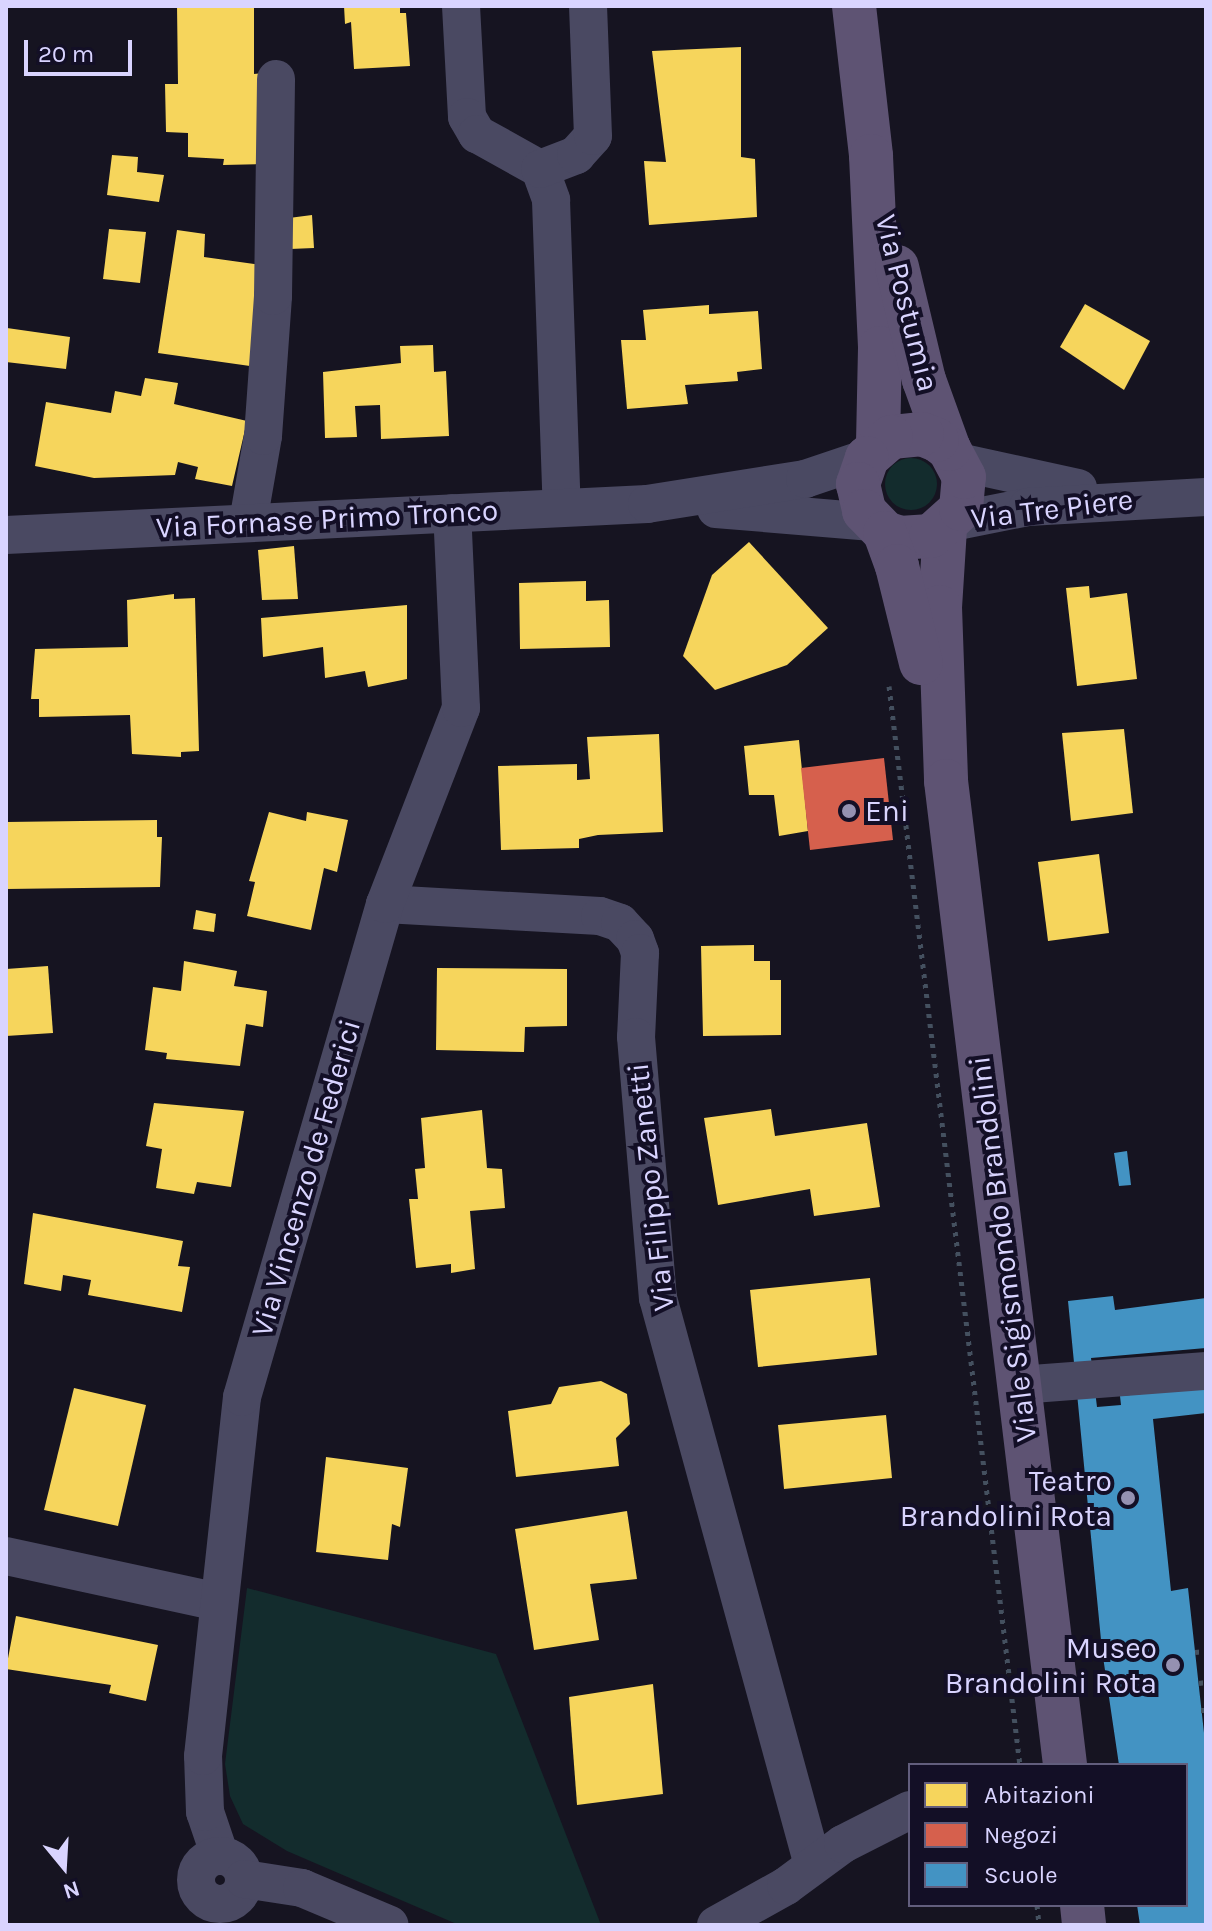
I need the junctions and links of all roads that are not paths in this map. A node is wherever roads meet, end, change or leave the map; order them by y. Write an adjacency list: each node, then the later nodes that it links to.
1 (461, 6): 6 (street)
2 (588, 6): 6 (street)
3 (854, 6): 5 (main road, Via Postumia)
4 (276, 79): 14 (street)
5 (871, 156): 7 (main road, Via Postumia); 8 (main road, Via Postumia)
6 (540, 169): 12 (street)
7 (872, 452): 8 (main road); 11 (street, Via Fornase Primo Tronco); 16 (main road, Viale Sigismondo Brandolini)
8 (954, 456): 9 (street, Via Tre Piere); 15 (main road, Viale Sigismondo Brandolini)
9 (1153, 497): 10 (street, Via Tre Piere); 15 (street, Via Tre Piere)
10 (1206, 497)
11 (647, 504): 12 (street, Via Fornase Primo Tronco); 16 (street, Via Fornase Primo Tronco)
12 (562, 508): 13 (street, Via Fornase Primo Tronco)
13 (452, 513): 14 (street, Via Fornase Primo Tronco); 19 (street, Via Vincenzo de Federici)
14 (248, 522): 17 (street, Via Fornase Primo Tronco)
15 (948, 525): 16 (main road); 18 (main road, Viale Sigismondo Brandolini)
16 (878, 528): 18 (main road, Viale Sigismondo Brandolini)
17 (6, 535)
18 (946, 781): 21 (main road, Viale Sigismondo Brandolini)
19 (385, 904): 23 (street, Via Vincenzo de Federici); 26 (street, Via Filippo Zanetti)
20 (1206, 1371): 21 (street)
21 (1019, 1385): 24 (main road, Viale Sigismondo Brandolini)
22 (6, 1556): 23 (street)
23 (219, 1602): 27 (street, Via Vincenzo de Federici)
24 (1065, 1763)
25 (908, 1811): 26 (street)
26 (813, 1865): 29 (street)
27 (232, 1867): 28 (street); 30 (street)
28 (207, 1914)
29 (731, 1922)
30 (390, 1925)

